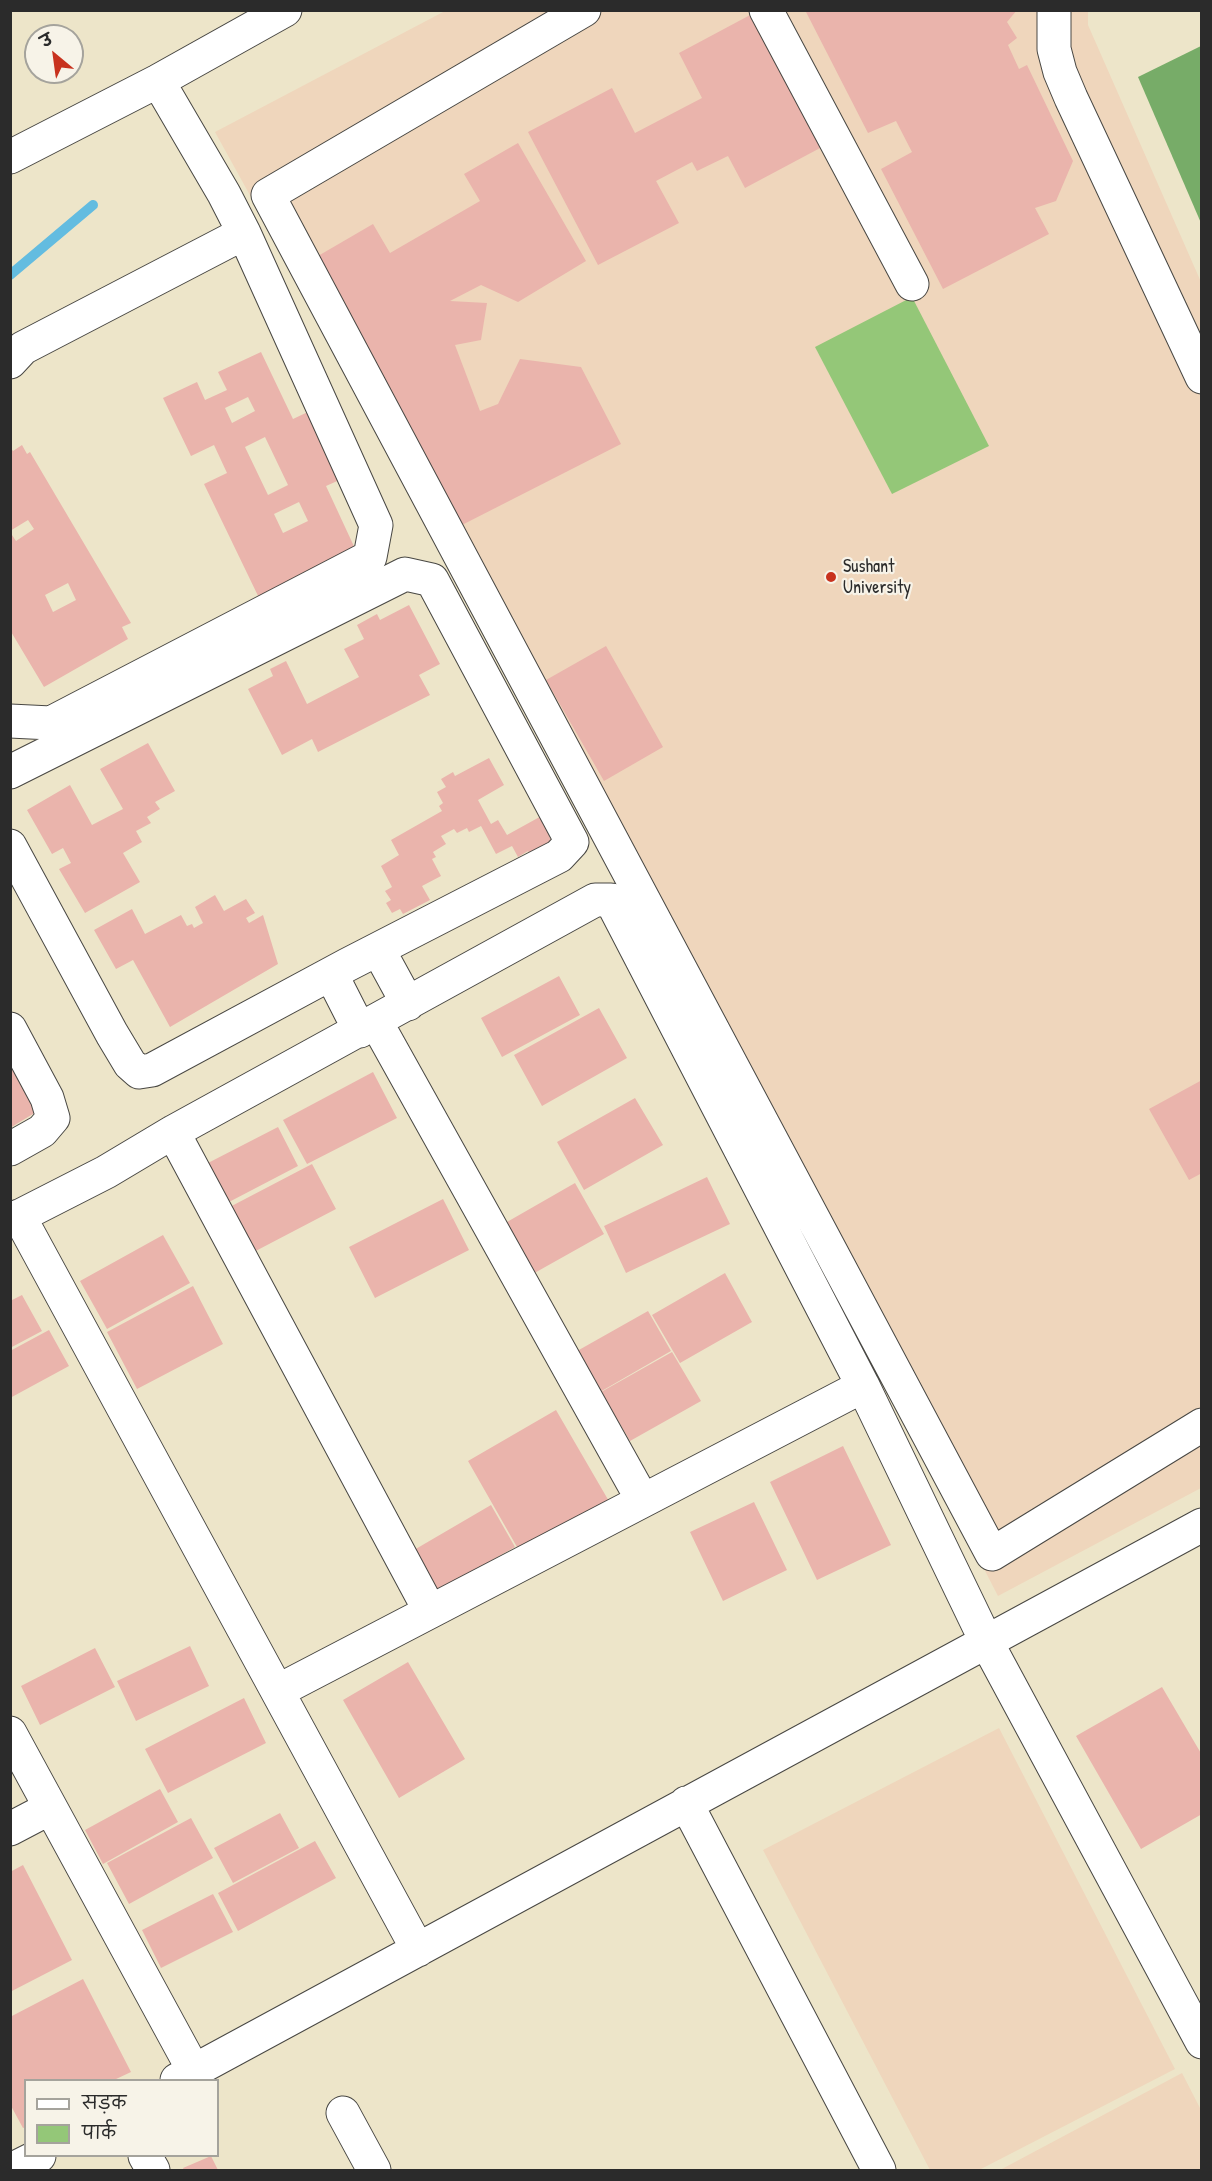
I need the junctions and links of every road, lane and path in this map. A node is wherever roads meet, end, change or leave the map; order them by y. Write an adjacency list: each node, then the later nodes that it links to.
1 (285, 10): 5 (street)
2 (766, 10): 8 (street)
3 (1054, 10): 10 (street)
4 (577, 12): 23 (street)
5 (158, 81): 6 (street); 7 (street)
6 (10, 157)
7 (243, 232): 9 (street); 11 (street)
8 (912, 284)
9 (10, 362)
10 (1202, 377)
11 (10, 722)
12 (10, 772): 14 (street)
13 (10, 846): 15 (street)
14 (378, 949): 15 (street); 16 (street)
15 (331, 974): 17 (street)
16 (408, 1004): 17 (street); 22 (street)
17 (368, 1026): 19 (street); 24 (street)
18 (10, 1029): 20 (street)
19 (174, 1132): 21 (street); 26 (street)
20 (10, 1149)
21 (15, 1219): 28 (street)
22 (862, 1386): 24 (street); 27 (street)
23 (1202, 1425)
24 (642, 1499): 26 (street)
25 (1202, 1525): 27 (street)
26 (430, 1611): 28 (street)
27 (986, 1641): 30 (street); 34 (street)
28 (278, 1690): 33 (street)
29 (10, 1733): 31 (street)
30 (686, 1803): 33 (street); 41 (street)
31 (50, 1808): 32 (street); 36 (street)
32 (10, 1829)
33 (418, 1950): 36 (street)
34 (1190, 1996): 35 (street)
35 (1202, 2042)
36 (186, 2076)
37 (343, 2113): 40 (street)
38 (37, 2157): 39 (street)
39 (11, 2170)
40 (374, 2170)
41 (879, 2170)

